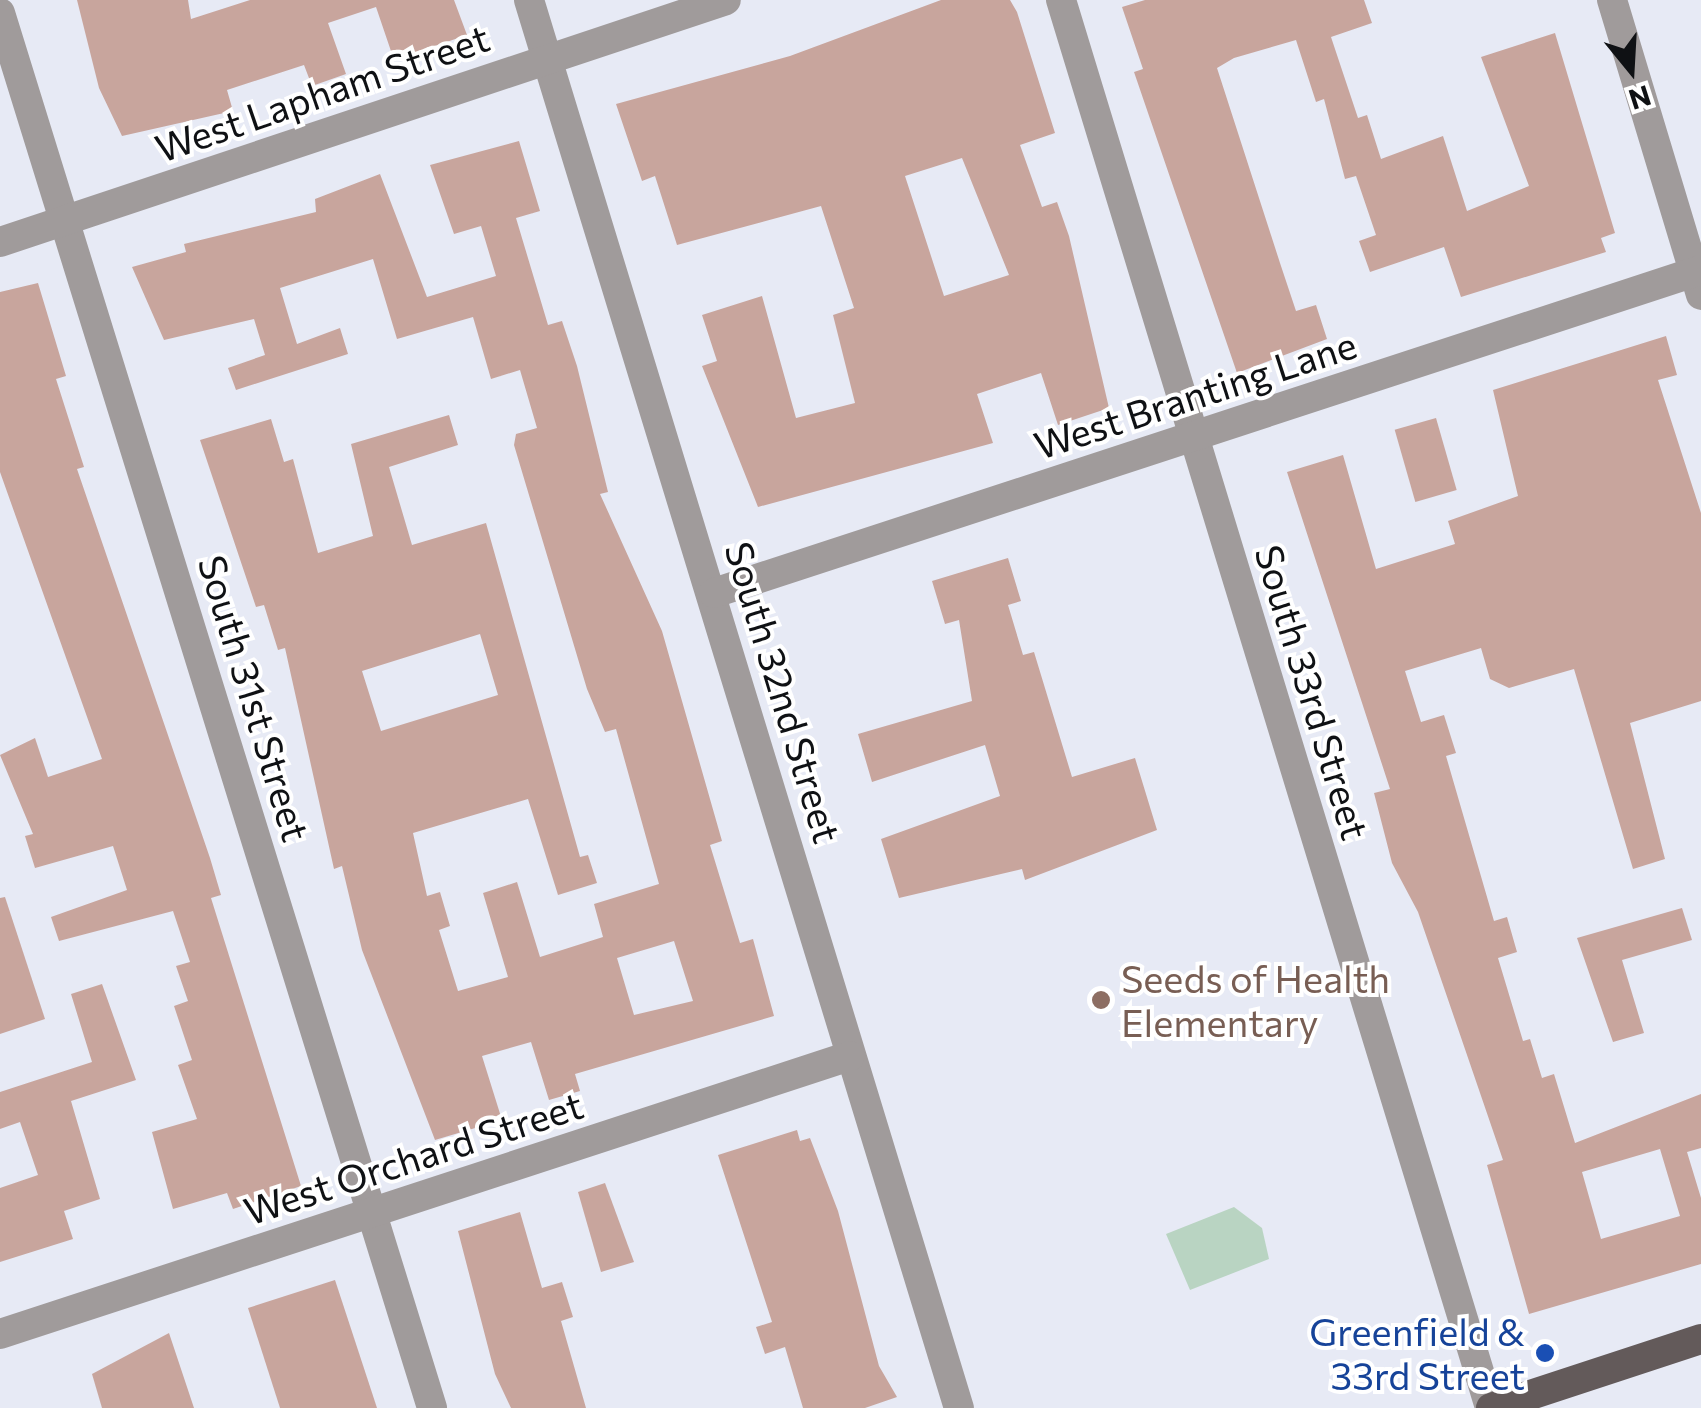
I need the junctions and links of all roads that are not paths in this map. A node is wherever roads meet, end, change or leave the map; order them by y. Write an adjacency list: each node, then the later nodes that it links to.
1 (529, 0): 6 (street, South 32nd Street)
2 (726, 0): 6 (street, West Lapham Street)
3 (1061, 0): 10 (street, South 33rd Street)
4 (1612, 0): 9 (street)
5 (0, 13): 7 (street, South 31st Street)
6 (547, 59): 7 (street, West Lapham Street); 11 (street, South 32nd Street)
7 (65, 220): 8 (street, West Lapham Street); 13 (street, South 31st Street)
8 (0, 242)
9 (1699, 279): 10 (street, West Branting Lane)
10 (1192, 436): 11 (street, West Branting Lane); 18 (street, South 33rd Street)
11 (714, 593): 12 (street, South 32nd Street)
12 (850, 1056): 13 (street, West Orchard Street); 17 (street, South 32nd Street)
13 (372, 1212): 14 (street, West Orchard Street); 16 (street, South 31st Street)
14 (0, 1334)
15 (1701, 1339): 18 (main road)
16 (432, 1408)
17 (959, 1408)
18 (1490, 1408)

